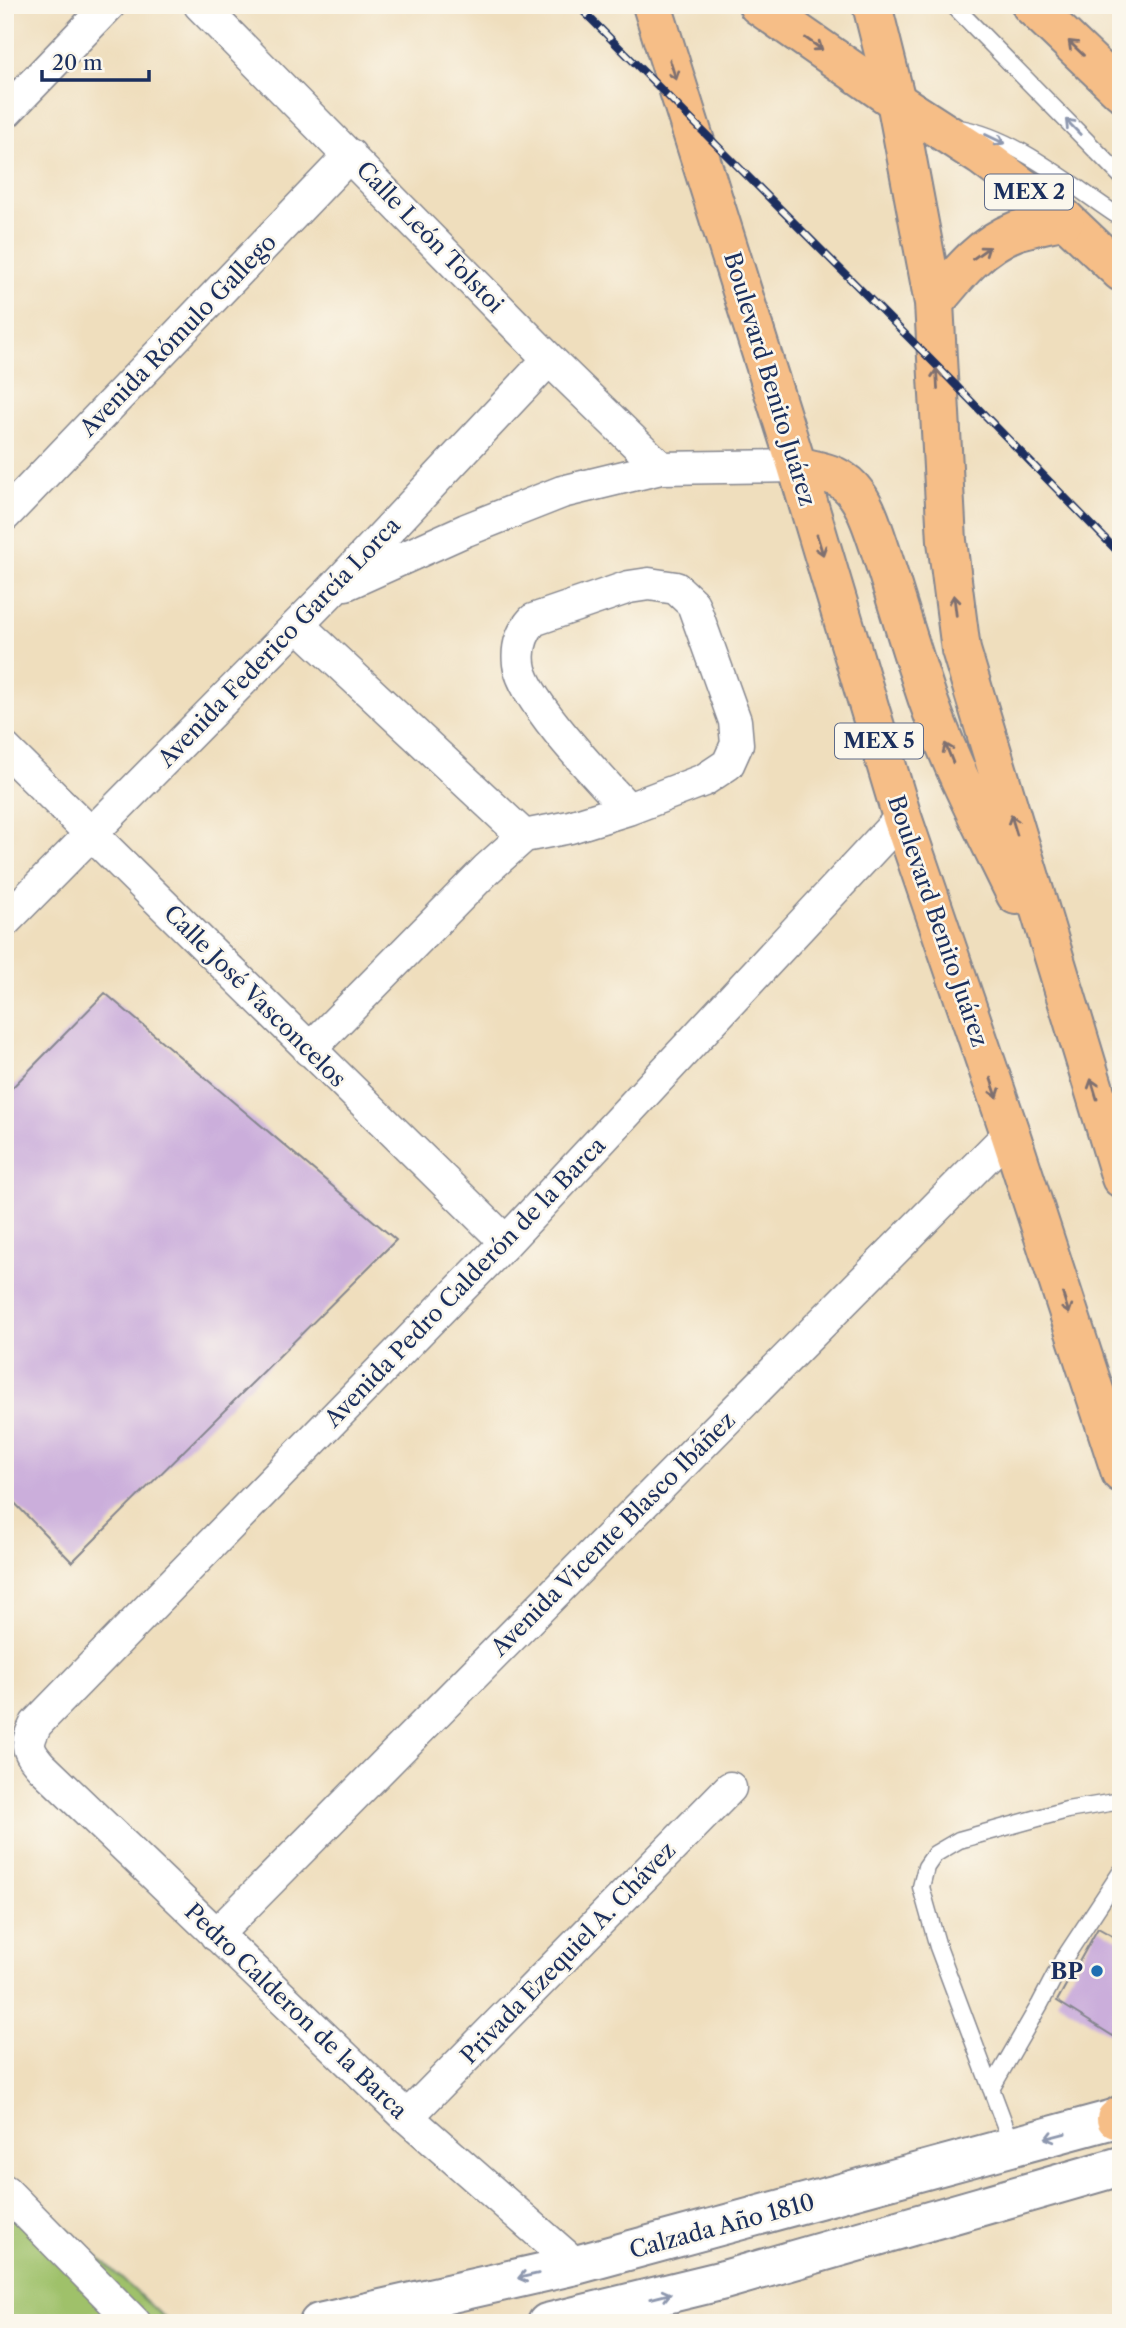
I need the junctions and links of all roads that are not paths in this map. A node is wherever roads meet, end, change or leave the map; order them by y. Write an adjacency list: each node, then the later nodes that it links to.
1 (109, 5): 10 (street)
2 (200, 5): 12 (street, Calle León Tolstoi)
3 (652, 5): 19 (main road, Boulevard Benito Juárez / MEX 5, one-way to 19)
4 (758, 5): 9 (main road, MEX 2, one-way to 9)
5 (872, 5): 9 (main road)
6 (953, 5): 13 (lane, one-way to 6)
7 (1031, 5): 8 (main road, one-way to 7)
8 (1121, 91)
9 (896, 101): 11 (main road, MEX 2); 17 (main road)
10 (5, 113)
11 (929, 123): 14 (lane, one-way to 14); 15 (main road, MEX 2)
12 (350, 155): 18 (street, Calle León Tolstoi); 21 (street, Avenida Rómulo Gallego)
13 (1121, 176)
14 (1121, 218)
15 (1065, 219): 16 (main road, MEX 2); 17 (main road, one-way to 15)
16 (1121, 272)
17 (934, 303): 30 (main road, one-way to 17)
18 (549, 359): 20 (street, Calle León Tolstoi); 22 (street, Avenida Federico García Lorca)
19 (797, 466): 20 (street); 26 (main road, Boulevard Benito Juárez / MEX 5, one-way to 26); 30 (main road, one-way to 19)
20 (661, 468): 22 (street)
21 (5, 515)
22 (332, 590): 23 (street, Avenida Federico García Lorca)
23 (298, 625): 27 (street, Avenida Federico García Lorca); 28 (street)
24 (5, 749): 27 (street, Calle José Vasconcelos)
25 (628, 809): 25 (street); 28 (street)
26 (902, 817): 32 (main road, Boulevard Benito Juárez / MEX 5, one-way to 32); 34 (street, Avenida Pedro Calderón de la Barca)
27 (91, 833): 29 (street, Avenida Federico García Lorca); 31 (street, Calle José Vasconcelos)
28 (524, 836): 31 (street)
29 (5, 921)
30 (1064, 991): 33 (main road, one-way to 30)
31 (309, 1050): 34 (street, Calle José Vasconcelos)
32 (1010, 1133): 35 (main road, Boulevard Benito Juárez / MEX 5, one-way to 35); 40 (street, Avenida Vicente Blasco Ibáñez)
33 (1121, 1178)
34 (506, 1242): 36 (street, Avenida Pedro Calderón de la Barca)
35 (1121, 1473)
36 (28, 1746): 40 (street, Pedro Calderon de la Barca)
37 (730, 1788): 42 (street, Privada Ezequiel A. Chávez)
38 (1121, 1801): 41 (lane)
39 (1121, 1872): 41 (lane)
40 (216, 1935): 42 (street, Pedro Calderon de la Barca)
41 (991, 2089): 44 (lane)
42 (407, 2117): 48 (street, Pedro Calderon de la Barca)
43 (1119, 2117): 44 (street, Calzada Año 1810, one-way to 44)
44 (1013, 2147): 47 (street); 48 (street, Calzada Año 1810)
45 (1121, 2166): 47 (street)
46 (5, 2191): 49 (street)
47 (888, 2232): 51 (street, one-way to 47)
48 (576, 2265): 50 (street, Calzada Año 1810, one-way to 50)
49 (135, 2323)
50 (319, 2323)
51 (547, 2323)

